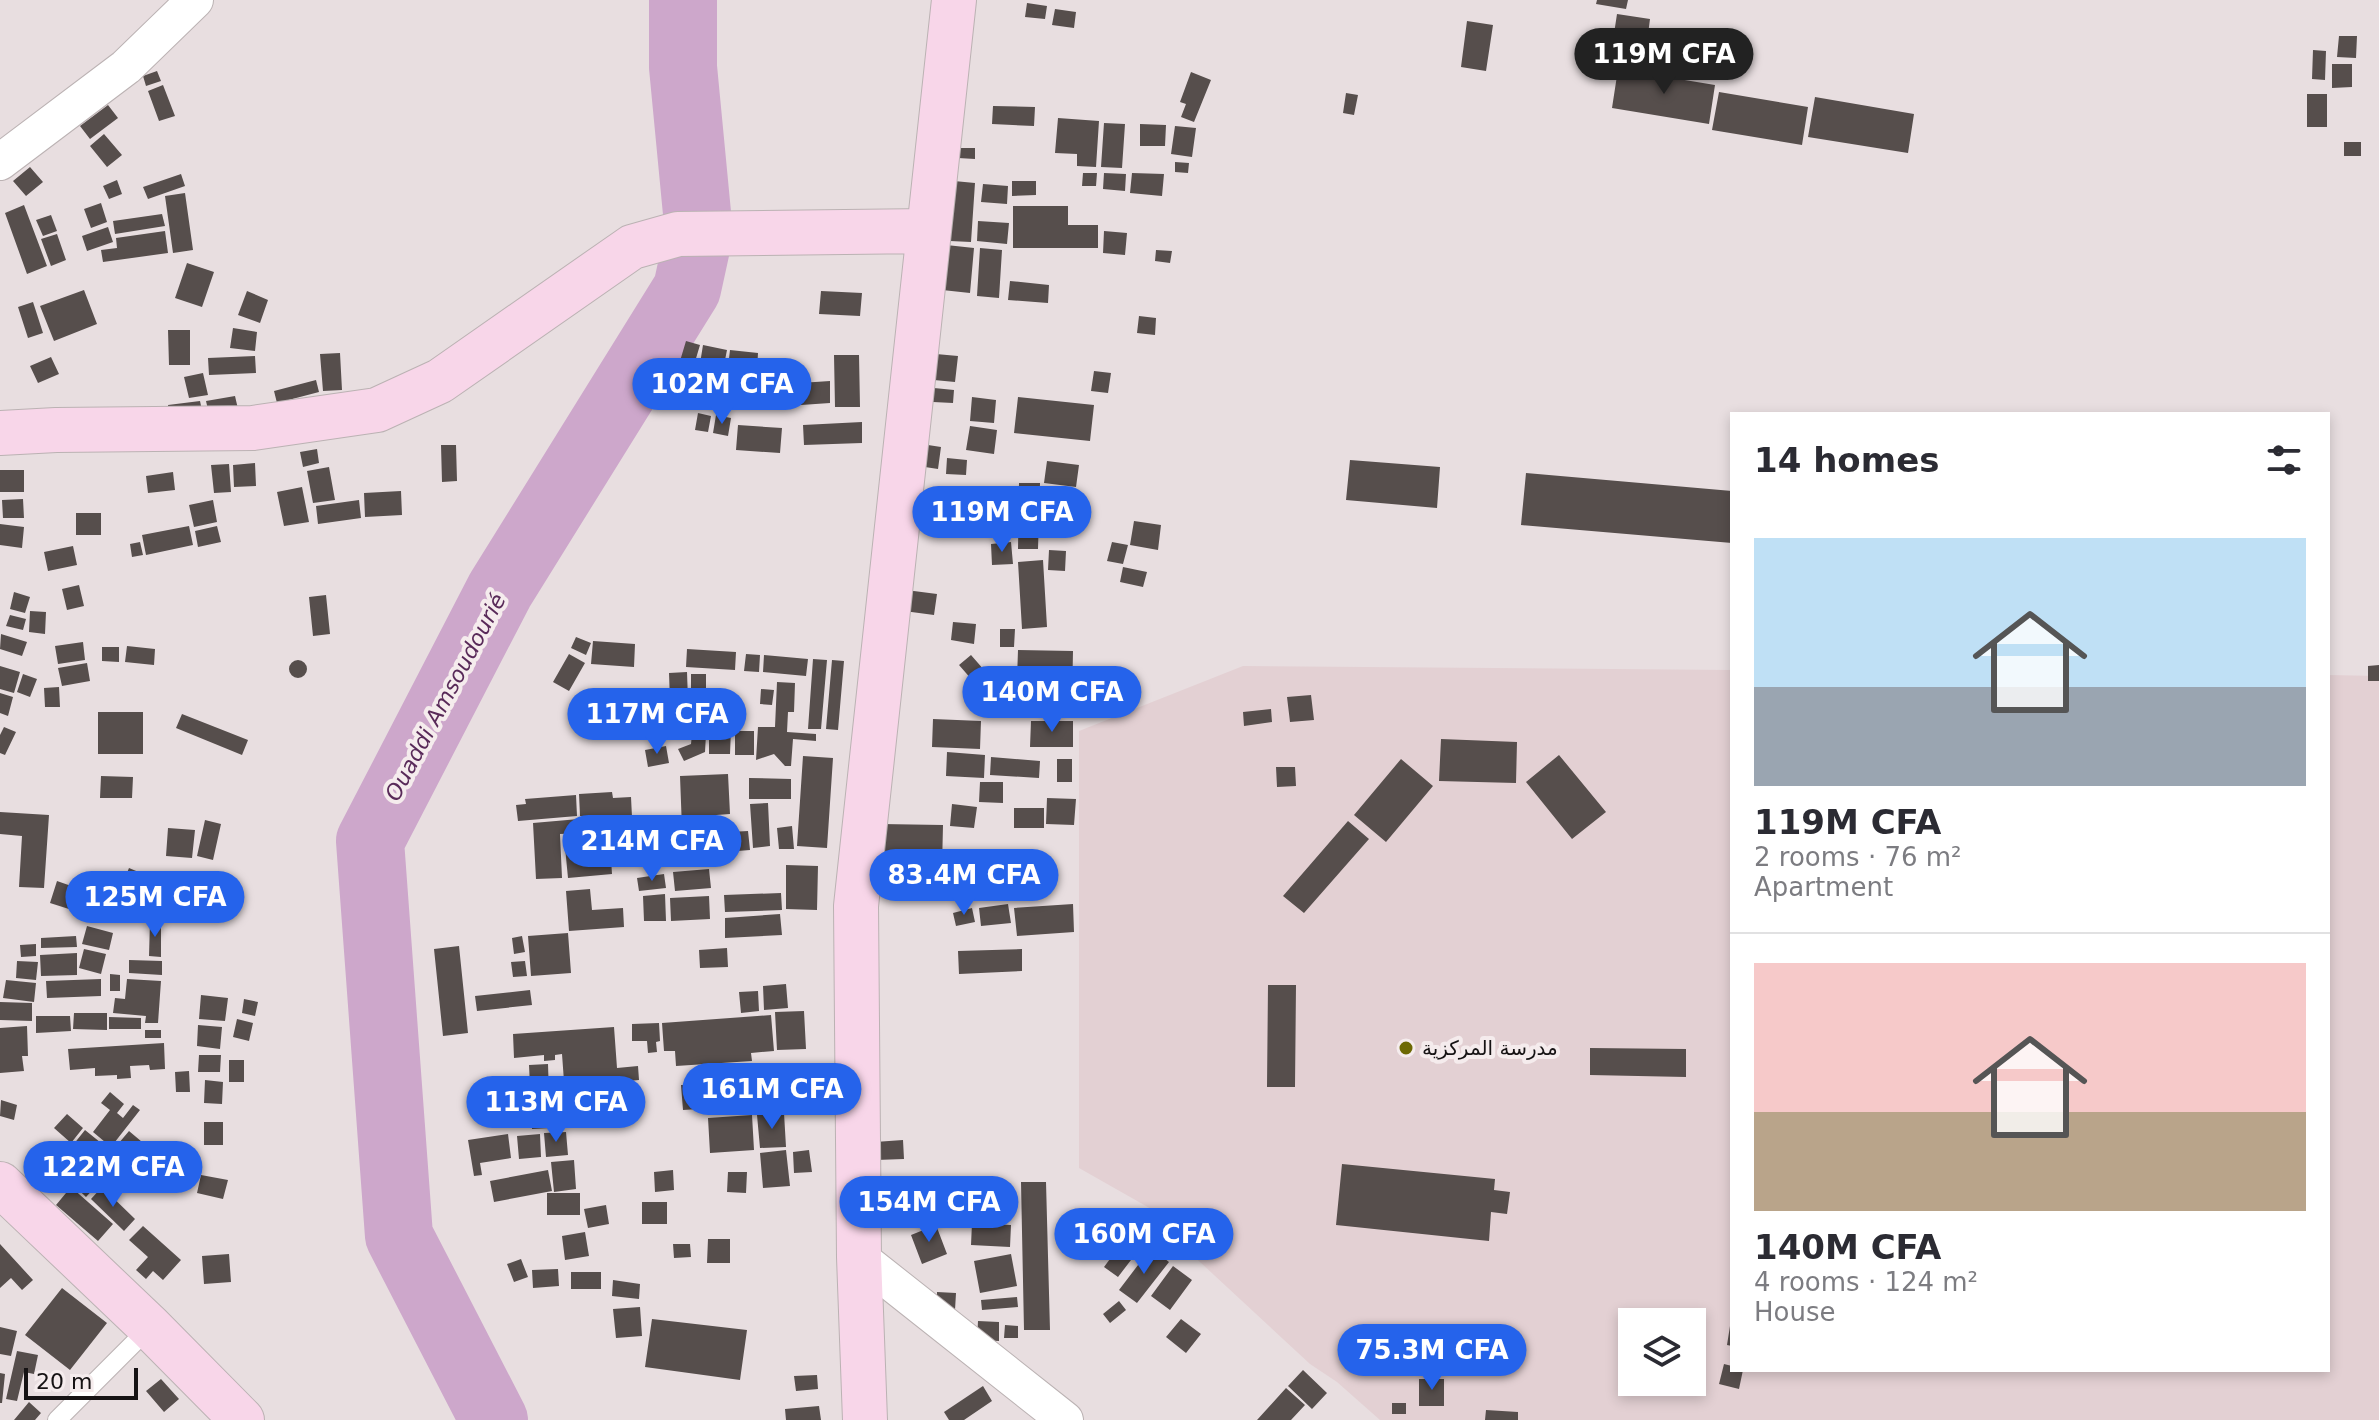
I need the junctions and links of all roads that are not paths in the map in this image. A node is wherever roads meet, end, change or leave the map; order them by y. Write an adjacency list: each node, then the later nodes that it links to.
1 (195, 0): 3 (street)
2 (954, 0): 4 (street)
3 (0, 162)
4 (928, 231): 5 (street); 7 (street)
5 (0, 433)
6 (0, 1184): 8 (street)
7 (859, 1257): 11 (street); 12 (street)
8 (150, 1327): 9 (lane); 10 (street)
9 (57, 1420)
10 (242, 1420)
11 (865, 1420)
12 (1065, 1420)

